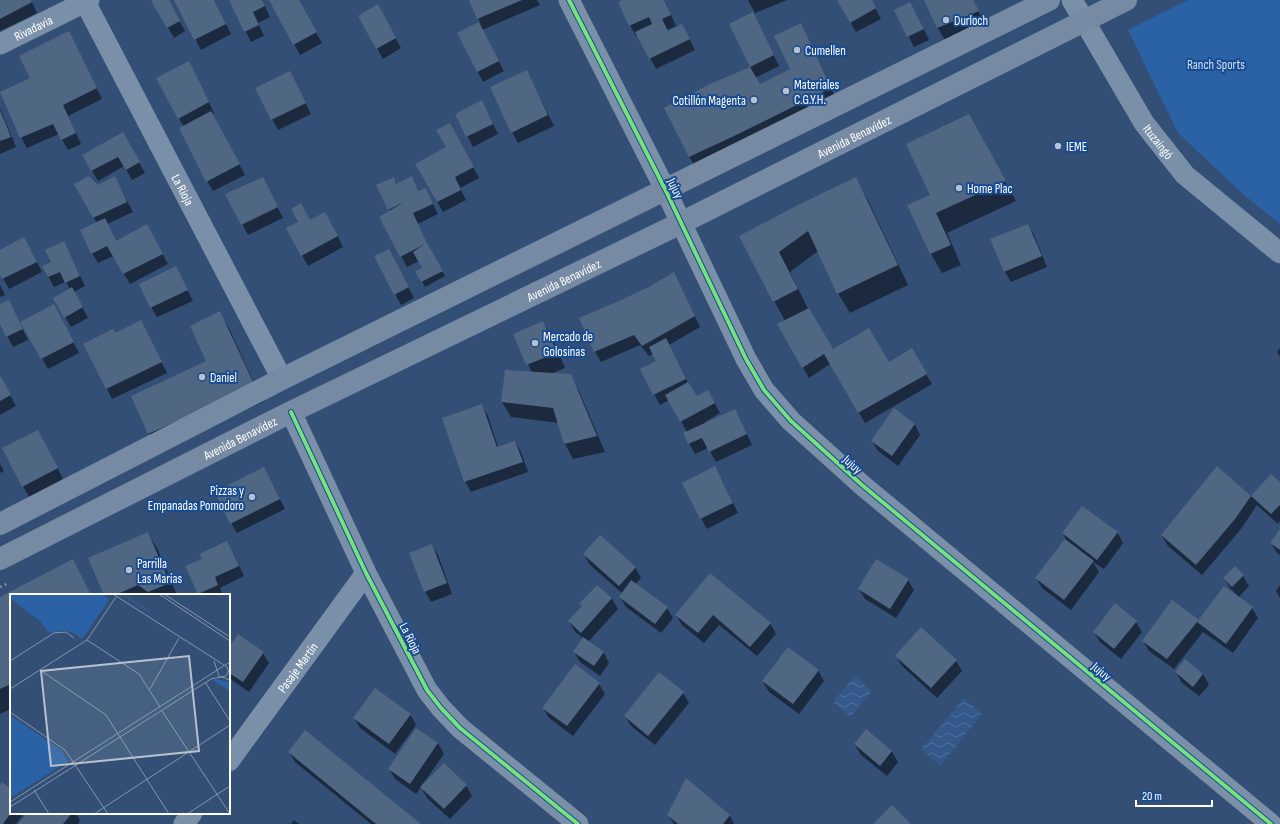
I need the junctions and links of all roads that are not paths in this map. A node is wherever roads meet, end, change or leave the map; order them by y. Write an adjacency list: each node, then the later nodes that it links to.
1 (569, 0): 8 (street, Jujuy)
2 (1049, 0): 8 (main road)
3 (1072, 0): 6 (street, Ituzaingó)
4 (1126, 0): 6 (main road, Avenida Benavídez)
5 (86, 1): 7 (street, Rivadavia); 11 (street, La Rioja)
6 (1084, 22): 9 (main road, Avenida Benavídez); 10 (street, Ituzaingó)
7 (0, 44)
8 (665, 189): 9 (street, Jujuy); 11 (main road)
9 (681, 223): 12 (main road, Avenida Benavídez); 20 (street, Jujuy)
10 (1280, 254)
11 (282, 379): 13 (main road)
12 (291, 412): 14 (main road, Avenida Benavídez); 15 (street, La Rioja)
13 (0, 524)
14 (0, 559)
15 (366, 572): 16 (street, Pasaje Martín); 19 (street, La Rioja)
16 (230, 761)
17 (191, 814): 18 (street)
18 (184, 824)
19 (578, 824)
20 (1271, 824)

